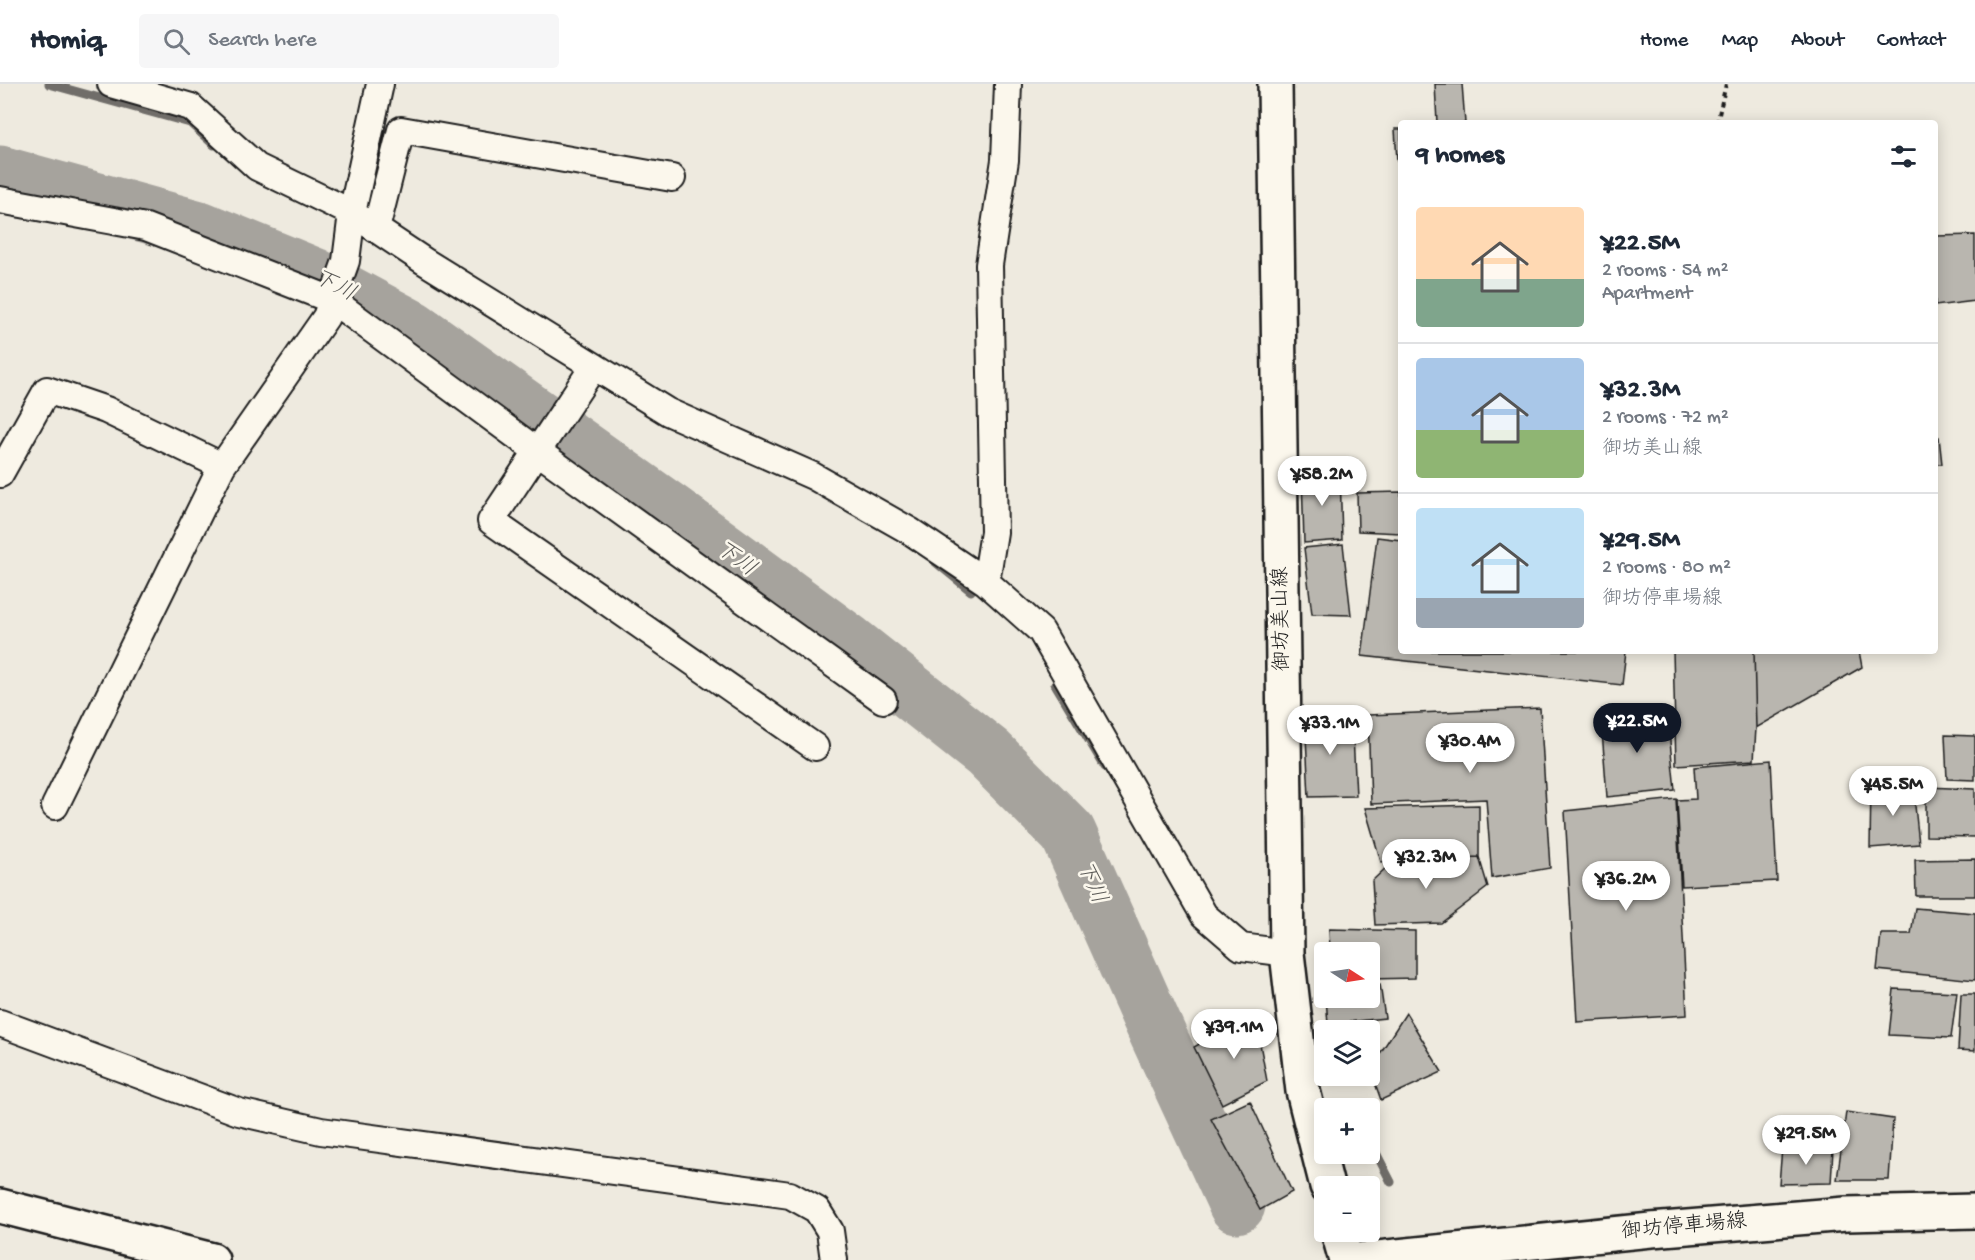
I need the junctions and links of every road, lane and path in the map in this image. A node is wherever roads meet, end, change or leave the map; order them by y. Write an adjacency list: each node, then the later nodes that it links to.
1 (111, 84): 9 (street)
2 (380, 84): 9 (street)
3 (1008, 84): 16 (street)
4 (1275, 84): 20 (main road, 御坊美山線)
5 (1726, 84): 6 (path)
6 (1718, 120)
7 (672, 178): 10 (street)
8 (0, 200): 11 (street)
9 (352, 213): 10 (street); 11 (street)
10 (376, 230): 12 (street)
11 (332, 300): 13 (street); 14 (street)
12 (594, 366): 13 (street); 16 (street)
13 (537, 451): 17 (street); 18 (street)
14 (222, 466): 15 (street); 19 (street)
15 (0, 474)
16 (986, 582): 20 (street)
17 (883, 700)
18 (815, 747)
19 (55, 806)
20 (1287, 953): 22 (main road, 御坊美山線)
21 (0, 1023): 27 (street)
22 (1324, 1176)
23 (0, 1206): 26 (main road)
24 (1975, 1211): 29 (main road, 御坊停車場線)
25 (1341, 1242): 28 (main road)
26 (212, 1260)
27 (834, 1260)
28 (1346, 1260)
29 (1358, 1260)

